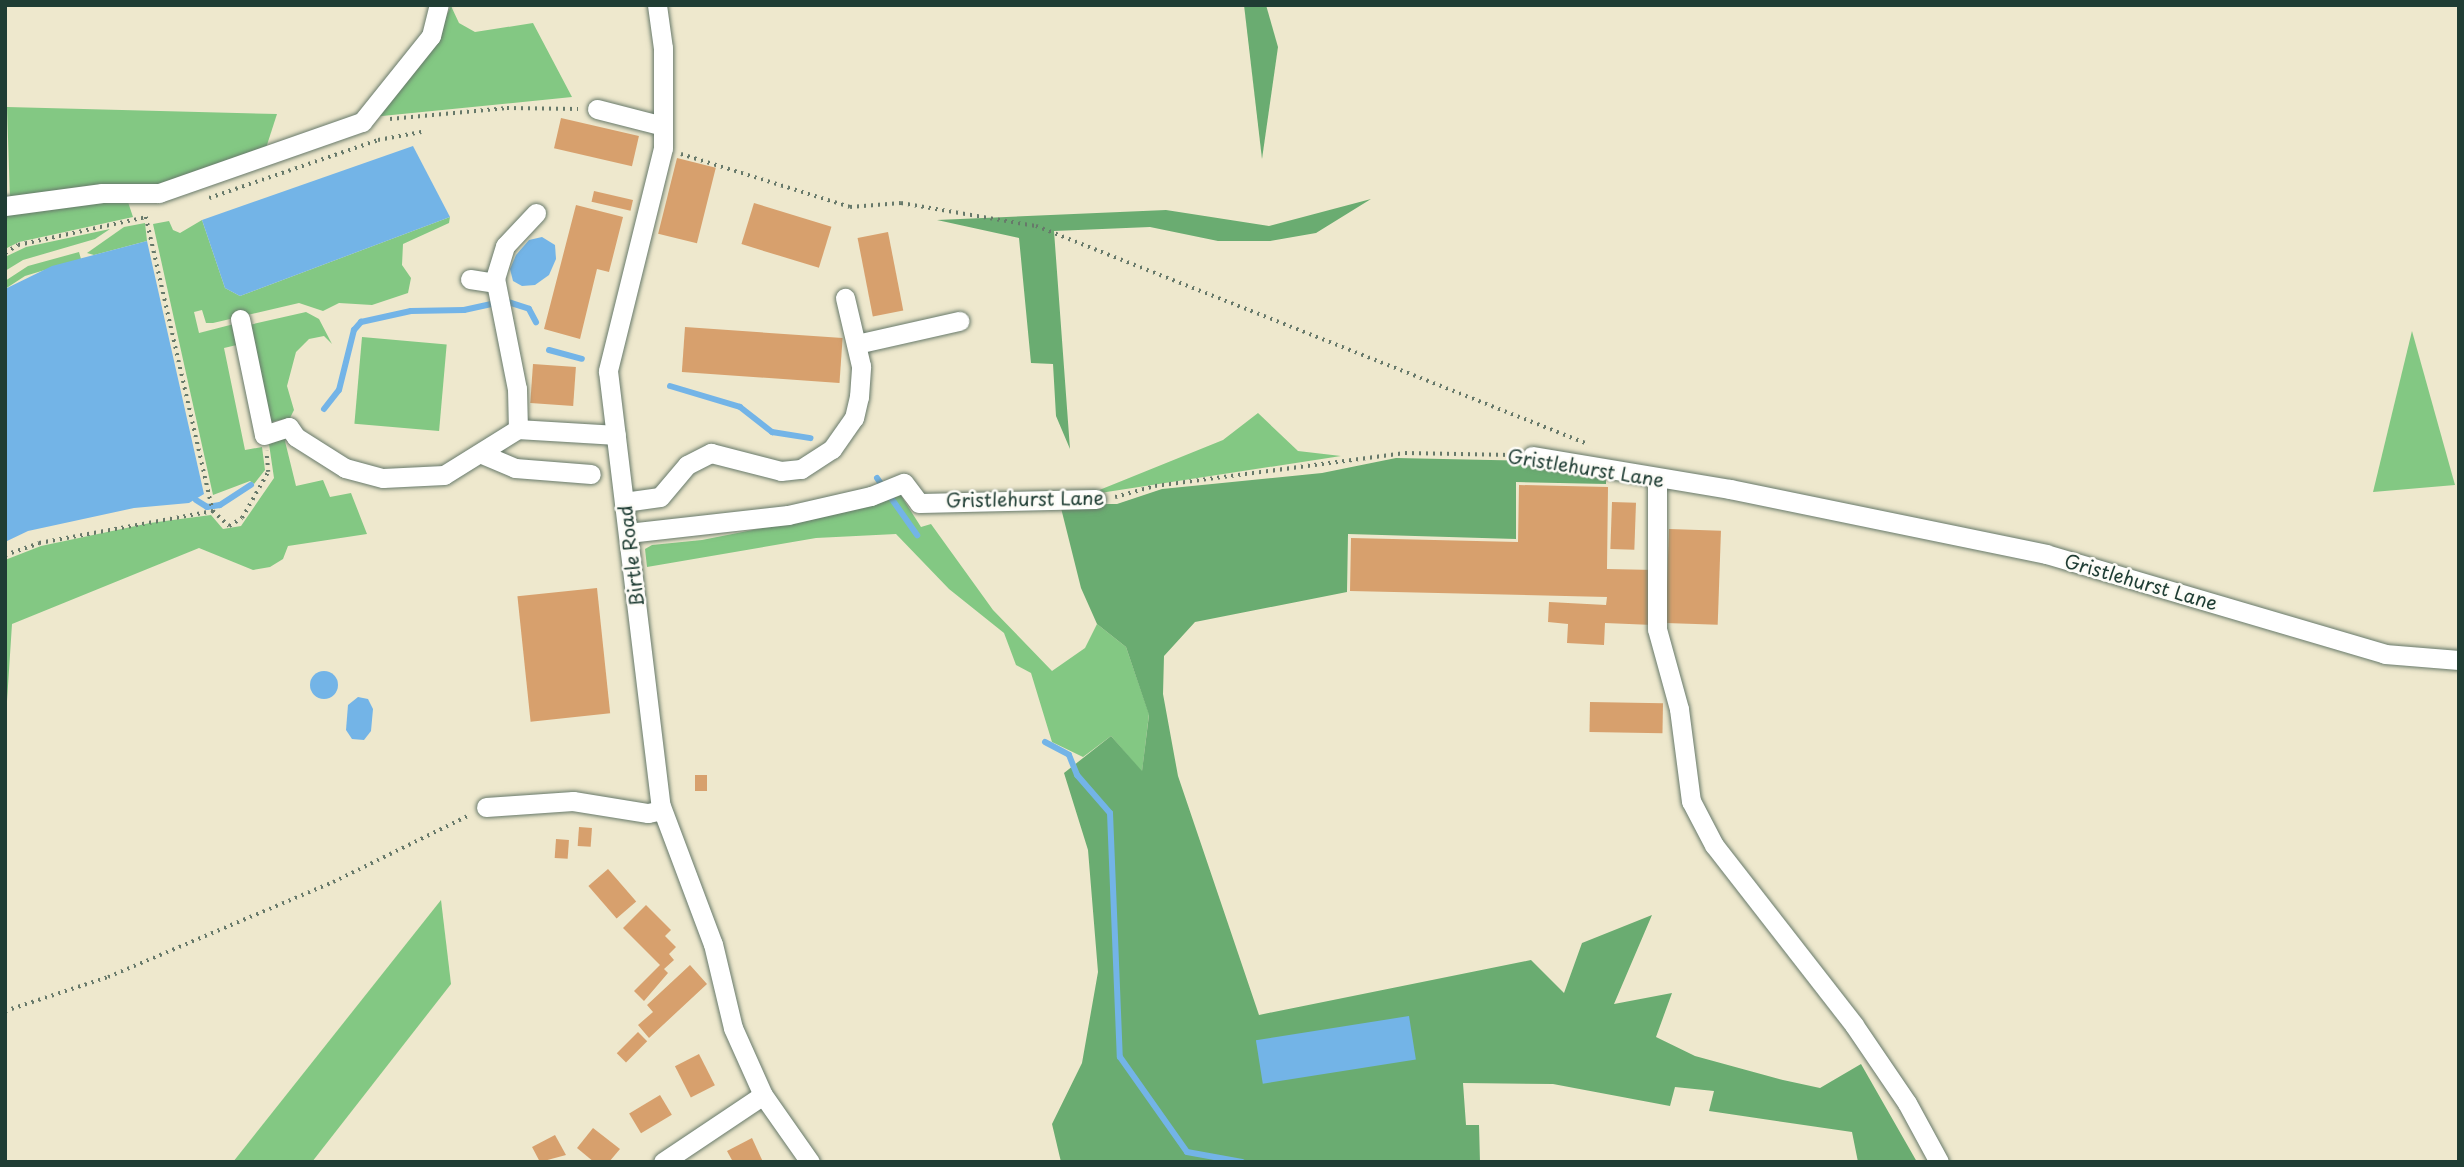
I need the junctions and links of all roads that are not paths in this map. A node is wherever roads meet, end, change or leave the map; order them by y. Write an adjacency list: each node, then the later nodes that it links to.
1 (439, 5): 5 (street)
2 (657, 5): 4 (street, Birtle Road)
3 (597, 109): 4 (street)
4 (663, 126): 14 (street, Birtle Road)
5 (5, 206)
6 (536, 213): 8 (street)
7 (470, 279): 8 (street)
8 (495, 286): 13 (street)
9 (845, 298): 12 (street)
10 (240, 319): 15 (street)
11 (959, 321): 12 (street)
12 (858, 344): 20 (street)
13 (518, 429): 14 (street); 15 (street)
14 (616, 435): 20 (street, Birtle Road)
15 (482, 454): 17 (street)
16 (1532, 456): 18 (street, Gristlehurst Lane)
17 (591, 474)
18 (1657, 479): 22 (street, Gristlehurst Lane); 28 (street)
19 (1096, 499): 21 (street, Gristlehurst Lane)
20 (624, 502): 21 (street, Birtle Road)
21 (628, 533): 24 (street, Birtle Road)
22 (2459, 660)
23 (486, 807): 24 (street)
24 (662, 810): 25 (street, Birtle Road)
25 (762, 1094): 26 (street); 27 (street, Birtle Road)
26 (663, 1162)
27 (810, 1162)
28 (1939, 1162)

